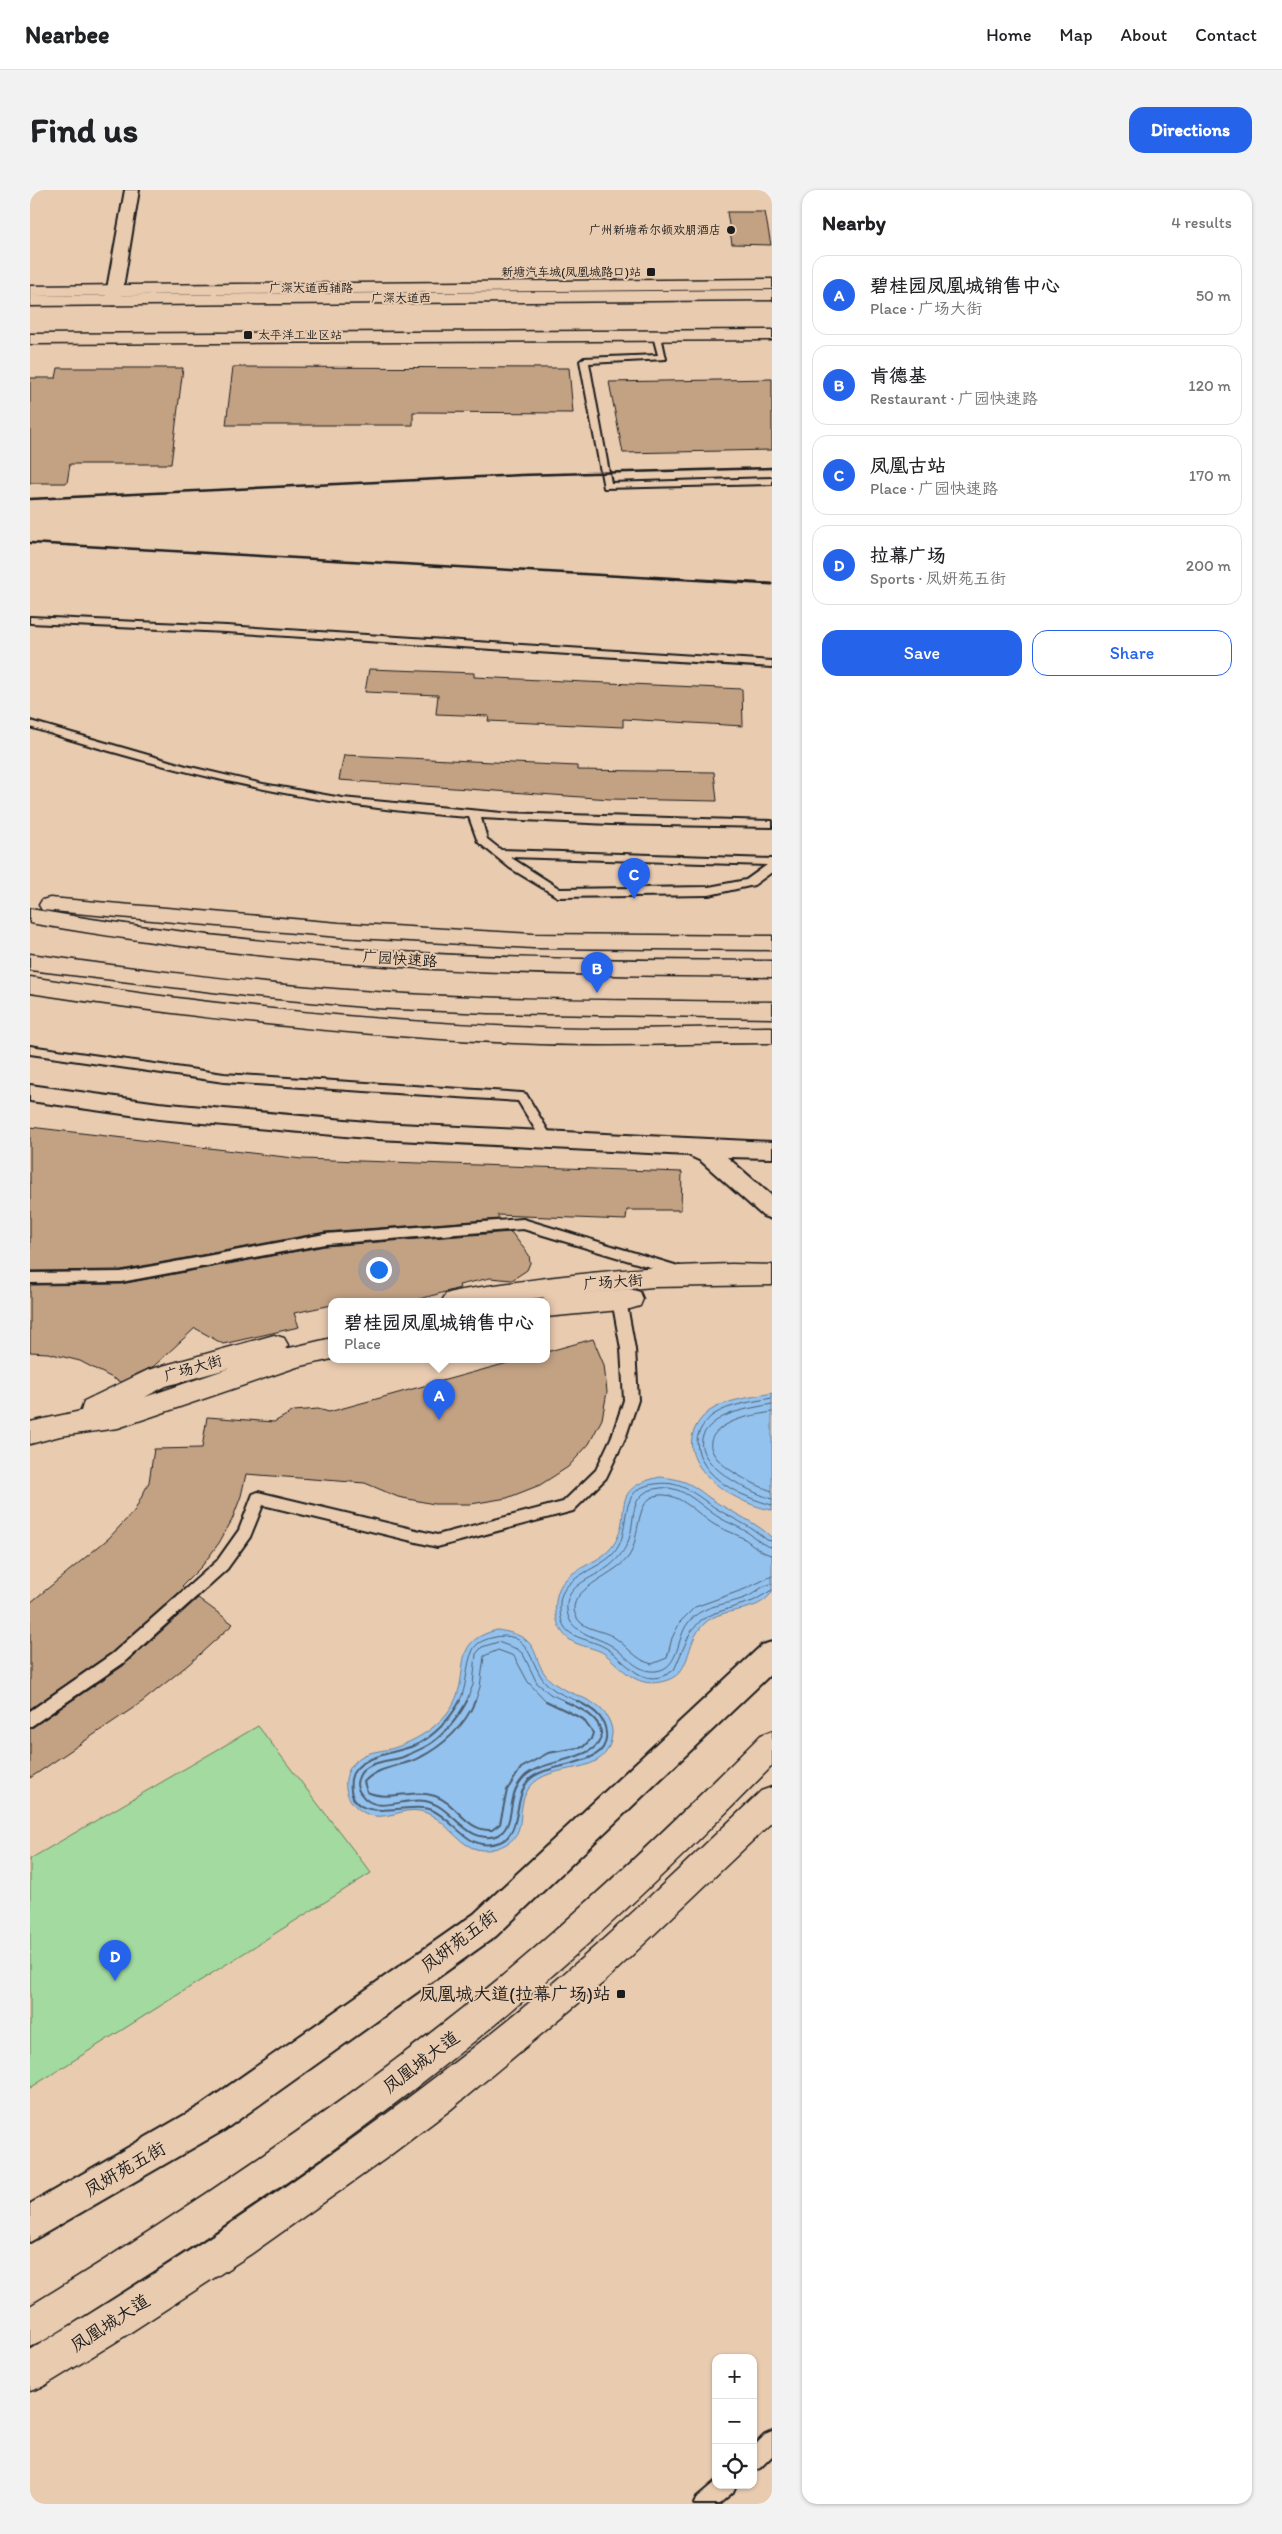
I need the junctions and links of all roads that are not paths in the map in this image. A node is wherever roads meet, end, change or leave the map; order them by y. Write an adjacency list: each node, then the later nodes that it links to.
1 (132, 190): 4 (street)
2 (772, 284): 4 (main road, 广深大道西辅路)
3 (30, 291): 4 (main road, 广深大道西辅路)
4 (114, 295): 5 (main road, 广深大道西); 6 (main road, 广深大道西)
5 (772, 296)
6 (30, 301)
7 (772, 335): 8 (main road)
8 (656, 336): 9 (main road); 10 (lane)
9 (30, 339)
10 (772, 482)
11 (30, 620): 12 (lane)
12 (772, 664)
13 (30, 724): 14 (lane)
14 (474, 815): 15 (lane); 16 (lane)
15 (772, 824)
16 (498, 853): 17 (lane); 18 (lane)
17 (772, 862)
18 (772, 867)
19 (30, 904): 21 (main road)
20 (30, 916): 23 (main road, 广园快速路)
21 (772, 942)
22 (30, 962): 25 (main road)
23 (772, 969)
24 (30, 985): 26 (main road)
25 (772, 1010)
26 (772, 1035)
27 (30, 1050): 29 (lane)
28 (30, 1093): 29 (street)
29 (547, 1139): 30 (street)
30 (691, 1147): 31 (street); 32 (street)
31 (772, 1150)
32 (772, 1210)
33 (772, 1275): 34 (main road, 广场大街)
34 (695, 1276): 35 (lane); 37 (main road, 广场大街)
35 (30, 1278)
36 (772, 1292): 38 (main road, 广场大街)
37 (473, 1298)
38 (619, 1300): 39 (main road, 广场大街); 45 (lane)
39 (550, 1306)
40 (328, 1331): 42 (main road, 广场大街)
41 (328, 1349): 42 (main road, 广场大街)
42 (60, 1425): 43 (main road, 广场大街)
43 (30, 1433)
44 (772, 1654): 48 (street, 凤妍苑五街)
45 (30, 1720)
46 (772, 1745): 49 (main road, 凤凰城大道)
47 (772, 1801): 50 (main road, 凤凰城大道)
48 (30, 2224)
49 (30, 2328)
50 (30, 2372)
51 (772, 2442): 52 (lane)
52 (757, 2457)
53 (721, 2489): 54 (lane)
54 (704, 2504)

